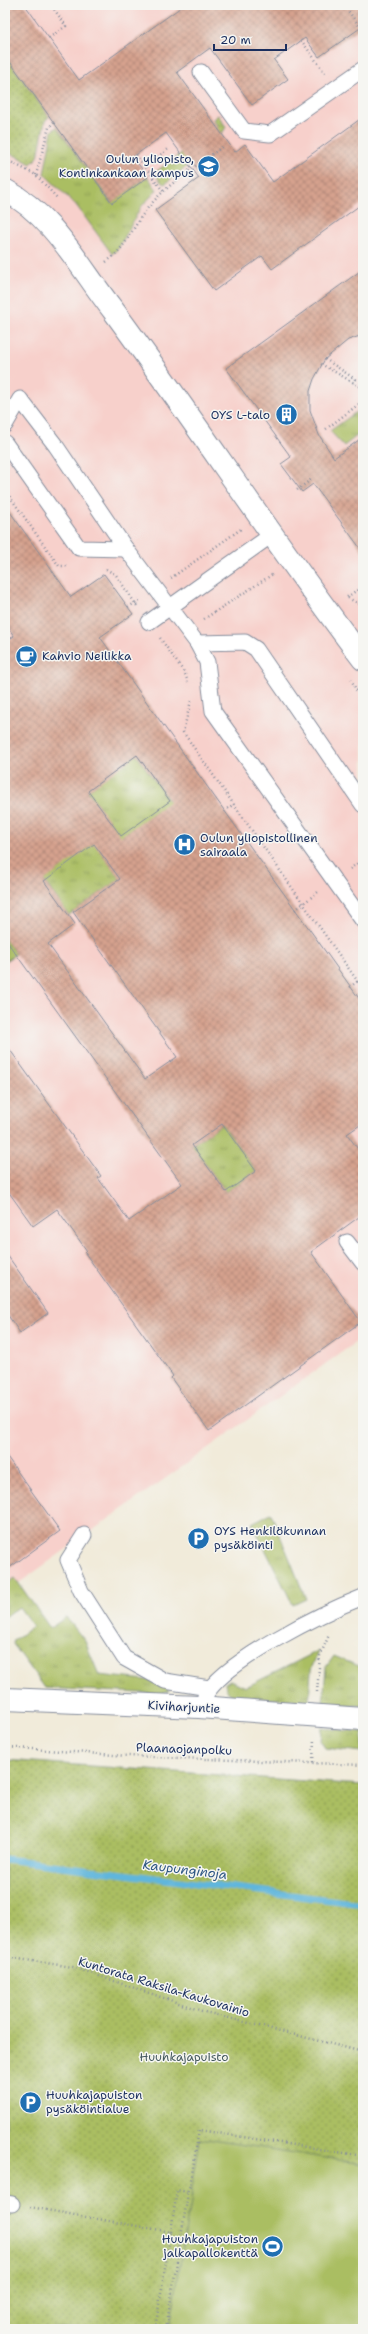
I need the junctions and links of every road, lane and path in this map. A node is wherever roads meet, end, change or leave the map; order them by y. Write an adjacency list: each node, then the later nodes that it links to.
1 (51, 5): 4 (path)
2 (344, 5): 3 (path)
3 (360, 27)
4 (49, 38)
5 (302, 40): 8 (path)
6 (363, 69): 8 (lane)
7 (201, 72): 8 (lane)
8 (336, 88)
9 (54, 123): 14 (path)
10 (222, 147): 16 (path)
11 (170, 148): 13 (path)
12 (136, 154): 13 (path)
13 (144, 166): 16 (path)
14 (36, 175)
15 (5, 190): 29 (street)
16 (163, 191): 17 (path)
17 (106, 263)
18 (325, 359): 20 (path)
19 (321, 364): 20 (path)
20 (354, 383): 21 (path)
21 (363, 388)
22 (363, 401): 24 (path)
23 (5, 425): 31 (lane)
24 (326, 429)
25 (5, 443): 31 (lane)
26 (313, 478): 28 (path)
27 (5, 490): 32 (path)
28 (297, 490)
29 (259, 516): 30 (street); 36 (path)
30 (273, 534): 40 (lane); 45 (street)
31 (126, 549): 36 (lane)
32 (74, 566)
33 (101, 568): 38 (path)
34 (275, 574): 42 (path)
35 (363, 586): 37 (path)
36 (156, 589): 38 (path); 40 (lane)
37 (347, 597)
38 (136, 604): 39 (path); 41 (path)
39 (128, 607)
40 (170, 607): 41 (lane); 42 (lane)
41 (149, 622): 44 (path)
42 (188, 630): 43 (lane); 44 (path)
43 (197, 643): 51 (lane); 53 (lane)
44 (165, 646): 47 (path)
45 (363, 659)
46 (350, 678): 49 (path)
47 (190, 686)
48 (190, 693): 50 (path)
49 (363, 704)
50 (234, 804): 52 (path); 54 (path)
51 (363, 805)
52 (224, 811)
53 (363, 921)
54 (358, 981): 55 (path); 56 (path)
55 (350, 987)
56 (363, 989)
57 (348, 1242): 58 (lane)
58 (363, 1263)
59 (84, 1535): 62 (lane)
60 (363, 1597): 61 (lane)
61 (342, 1605): 62 (lane); 65 (path)
62 (209, 1688): 64 (lane)
63 (5, 1699): 64 (street, Kiviharjuntie)
64 (199, 1707): 65 (street, Kiviharjuntie)
65 (316, 1715): 66 (street, Kiviharjuntie); 68 (path)
66 (363, 1719)
67 (5, 1747): 68 (path, Plaanaojanpolku)
68 (313, 1762): 69 (path, Plaanaojanpolku)
69 (363, 1765)
70 (5, 1958): 71 (path, Kuntorata Raksila-Kaukovainio)
71 (363, 2052)
72 (363, 2156): 73 (path)
73 (187, 2192): 75 (path); 77 (path)
74 (9, 2204): 75 (path)
75 (170, 2232): 76 (path)
76 (155, 2329)
77 (166, 2329)

